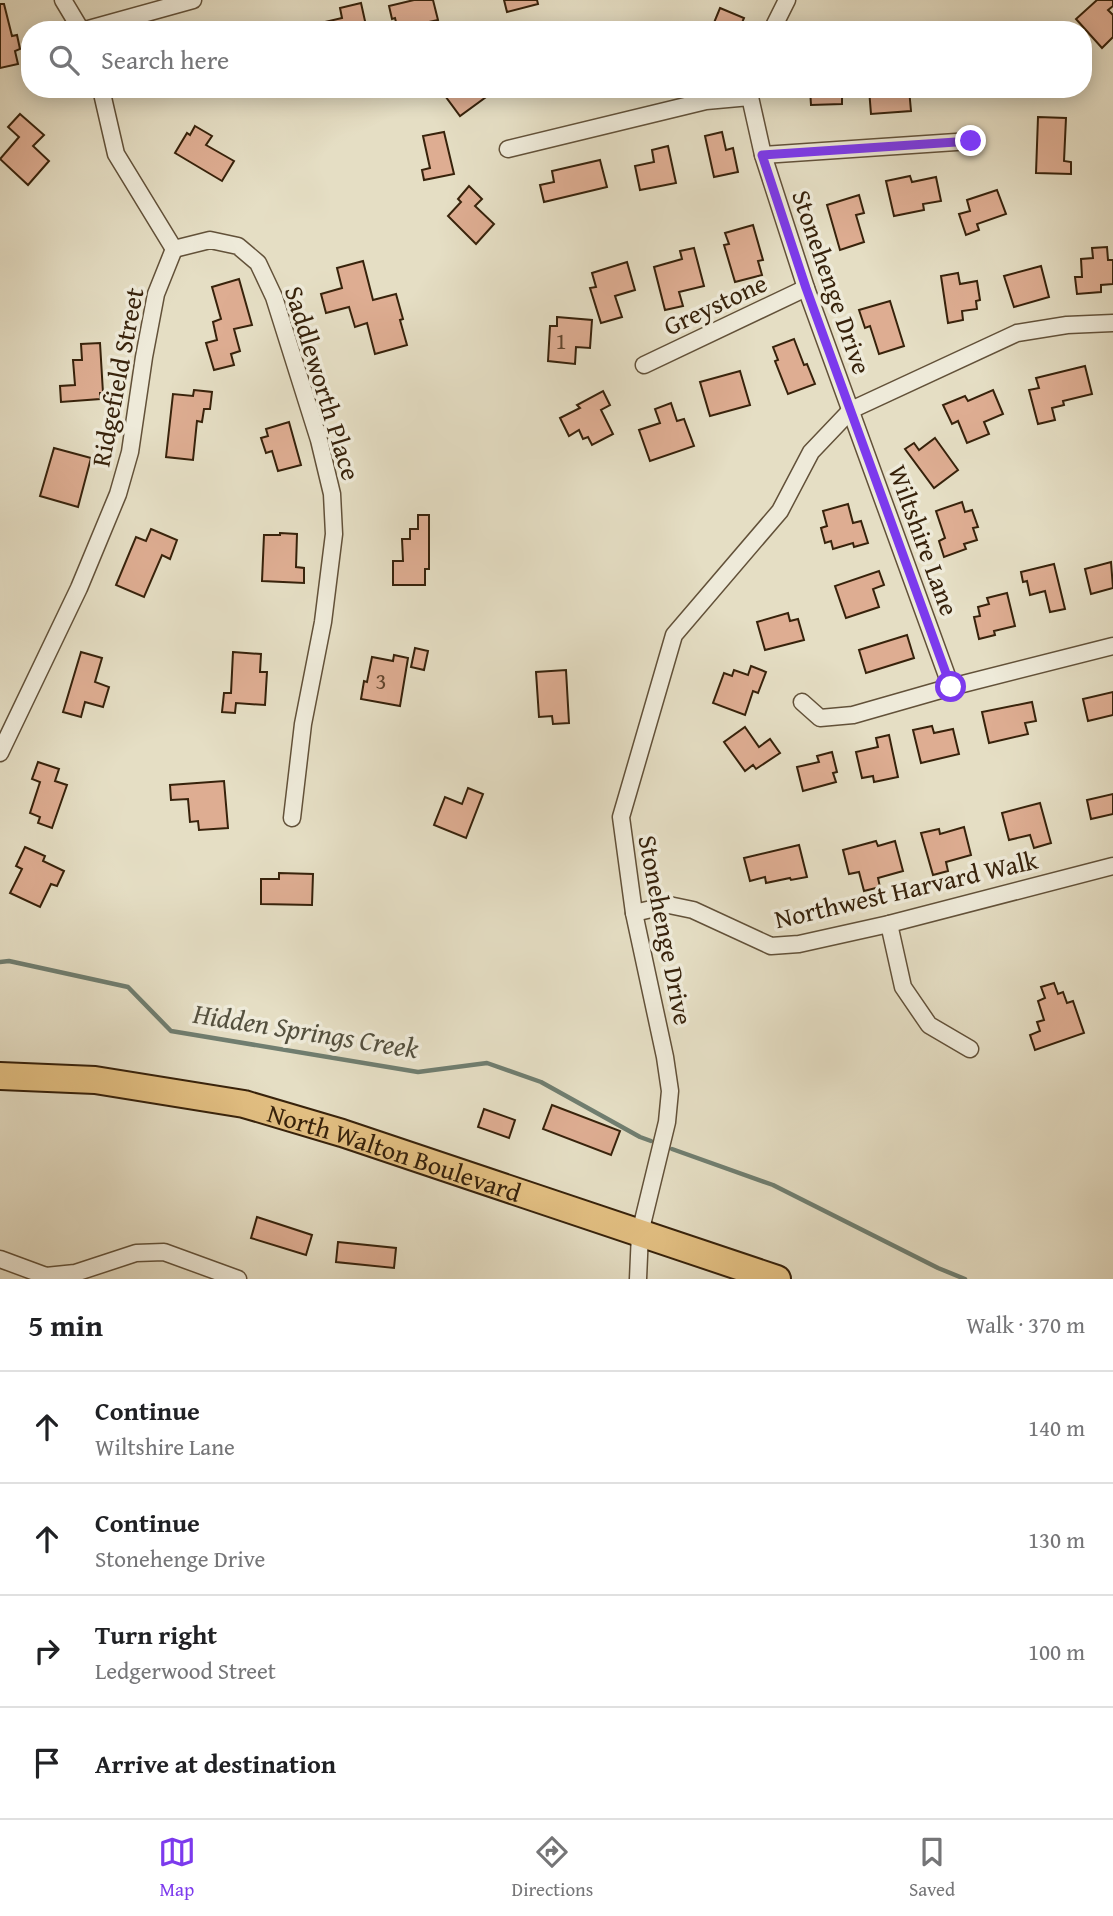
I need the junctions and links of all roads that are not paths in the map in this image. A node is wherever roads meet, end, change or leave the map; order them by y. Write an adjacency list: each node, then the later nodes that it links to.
1 (63, 0): 4 (street)
2 (193, 0): 5 (street)
3 (787, 0): 6 (street)
4 (77, 21)
5 (116, 21)
6 (776, 21)
7 (103, 98): 13 (street)
8 (719, 98): 11 (street)
9 (752, 98): 12 (street, Stonehenge Drive)
10 (971, 141): 12 (street)
11 (508, 149)
12 (762, 155): 14 (street, Stonehenge Drive)
13 (174, 249): 21 (street, Ridgefield Street); 22 (street, Saddleworth Place)
14 (806, 288): 16 (street, Greystone); 17 (street, Stonehenge Drive)
15 (1113, 323): 17 (street, Stonehenge Drive)
16 (644, 365)
17 (850, 410): 19 (street, Wiltshire Lane); 24 (street, Stonehenge Drive)
18 (1113, 646): 19 (street)
19 (951, 687): 20 (street)
20 (802, 702)
21 (0, 753)
22 (292, 818)
23 (1113, 866): 25 (street, Northwest Harvard Walk)
24 (634, 912): 25 (street, Northwest Harvard Walk); 28 (street, Stonehenge Drive)
25 (889, 924): 26 (street)
26 (970, 1049)
27 (0, 1076): 28 (main road, North Walton Boulevard)
28 (640, 1233): 31 (street, Stonehenge Drive); 32 (main road, North Walton Boulevard)
29 (0, 1259): 30 (street)
30 (238, 1279)
31 (638, 1279)
32 (777, 1279)

